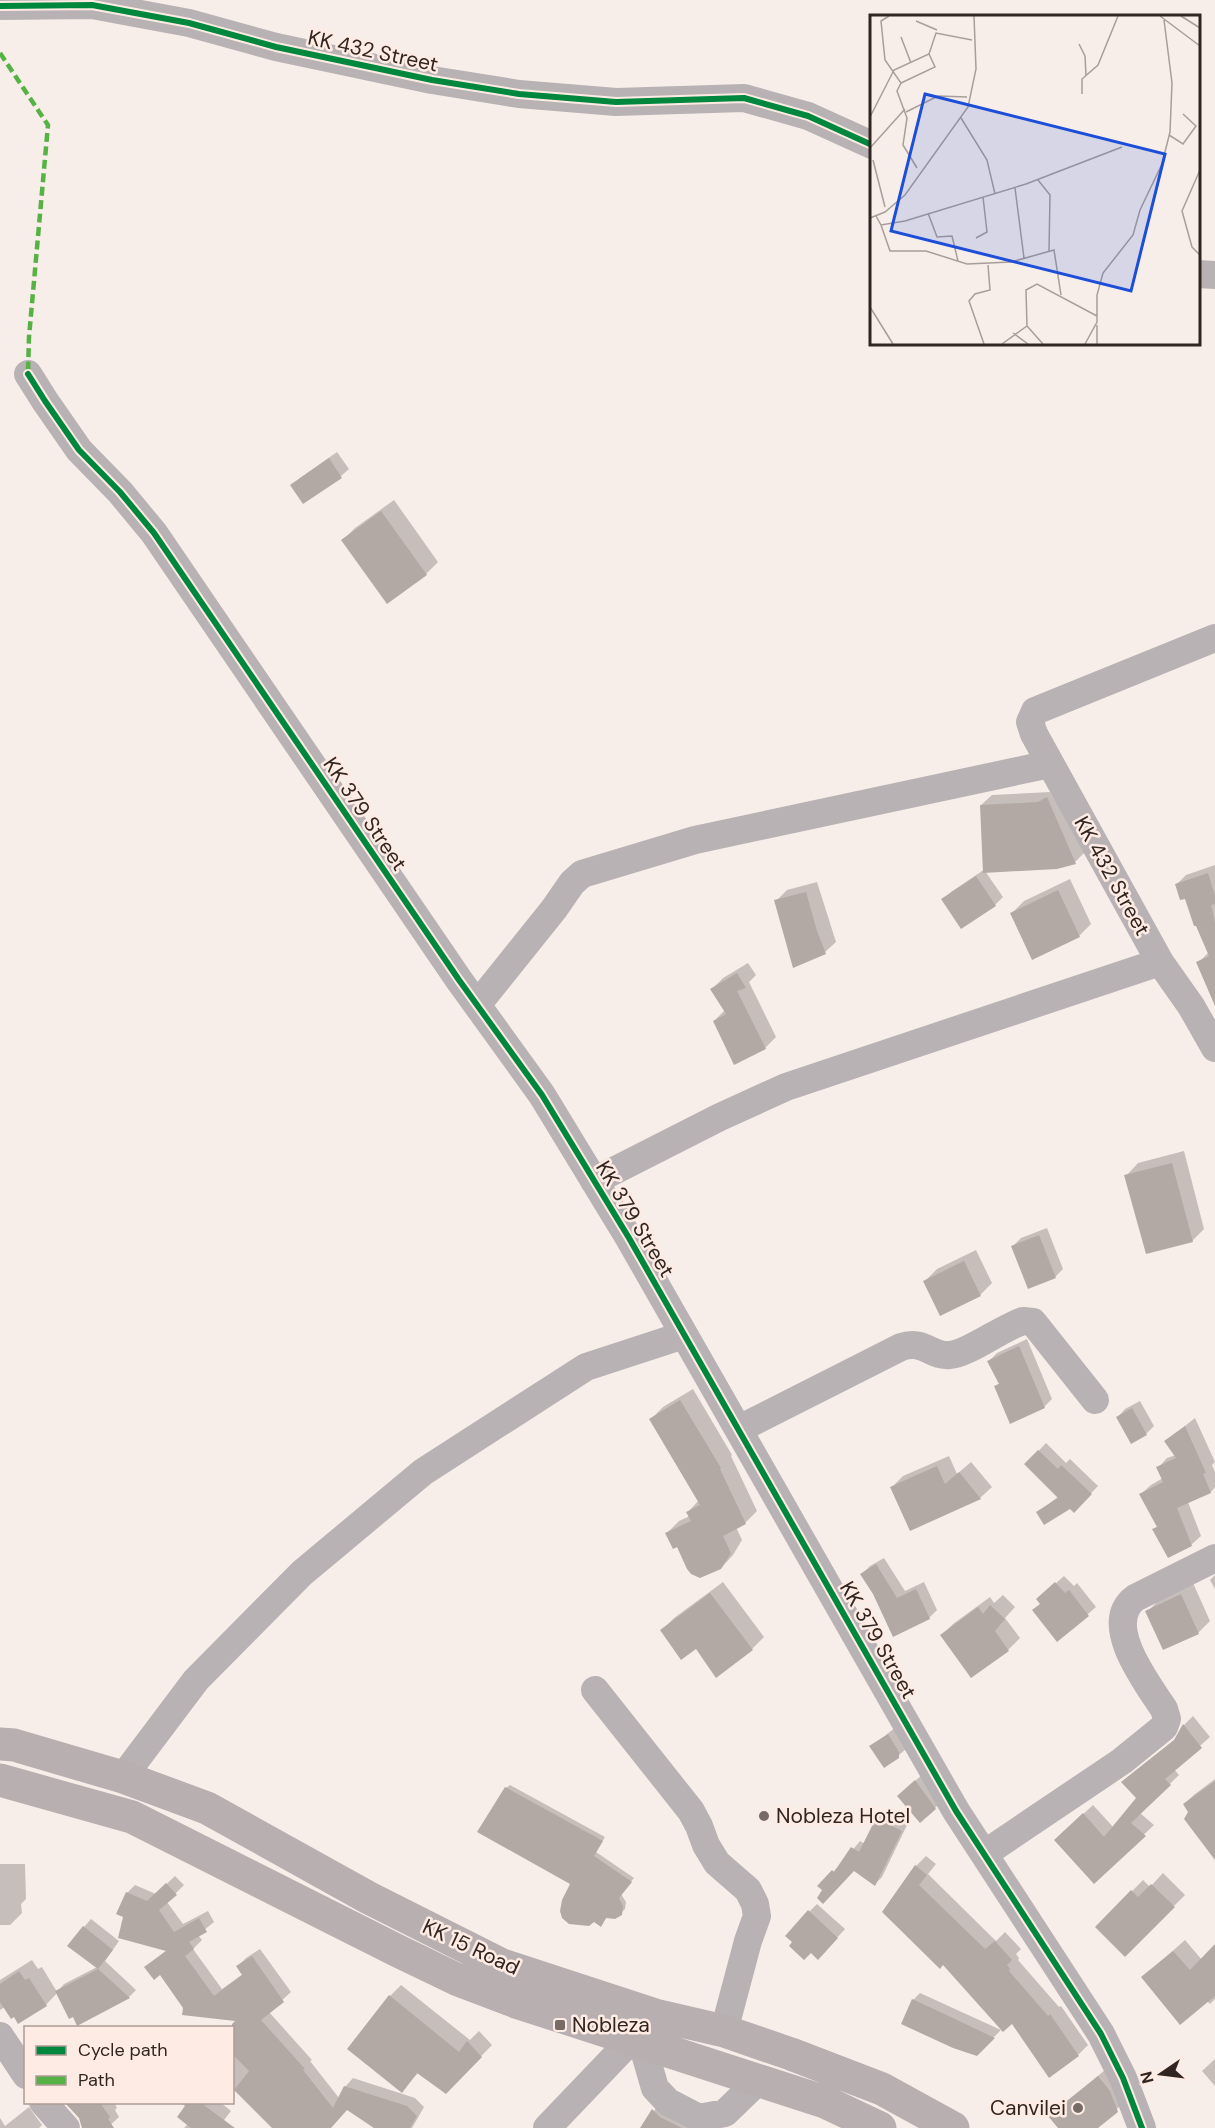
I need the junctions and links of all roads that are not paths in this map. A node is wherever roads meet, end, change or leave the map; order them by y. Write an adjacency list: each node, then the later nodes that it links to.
1 (0, 6): 2 (street, KK 432 Street)
2 (870, 144)
3 (1200, 274): 4 (street)
4 (1215, 275)
5 (28, 374): 9 (street, KK 379 Street)
6 (1215, 638): 7 (street, KK 432 Street)
7 (1050, 764): 8 (street, KK 432 Street); 9 (street)
8 (1160, 962): 10 (street, KK 432 Street); 11 (street)
9 (477, 1005): 11 (street, KK 379 Street)
10 (1215, 1048)
11 (594, 1181): 12 (street, KK 379 Street)
12 (684, 1335): 14 (street, KK 379 Street); 18 (street)
13 (1095, 1400): 14 (street)
14 (739, 1429): 20 (street, KK 379 Street)
15 (1215, 1558): 20 (street)
16 (595, 1690): 21 (street)
17 (0, 1744): 18 (highway, KK 15 Road)
18 (123, 1777): 21 (highway, KK 15 Road)
19 (0, 1780): 23 (highway, KK 15 Road)
20 (984, 1854): 31 (street, KK 379 Street)
21 (724, 2031): 30 (highway, KK 15 Road)
22 (0, 2036): 24 (street)
23 (637, 2041): 25 (highway, KK 15 Road); 25 (street); 28 (street)
24 (24, 2072)
25 (759, 2080): 29 (highway, KK 15 Road)
26 (44, 2104): 27 (street)
27 (66, 2128)
28 (547, 2128)
29 (880, 2128)
30 (953, 2128)
31 (1142, 2128)

